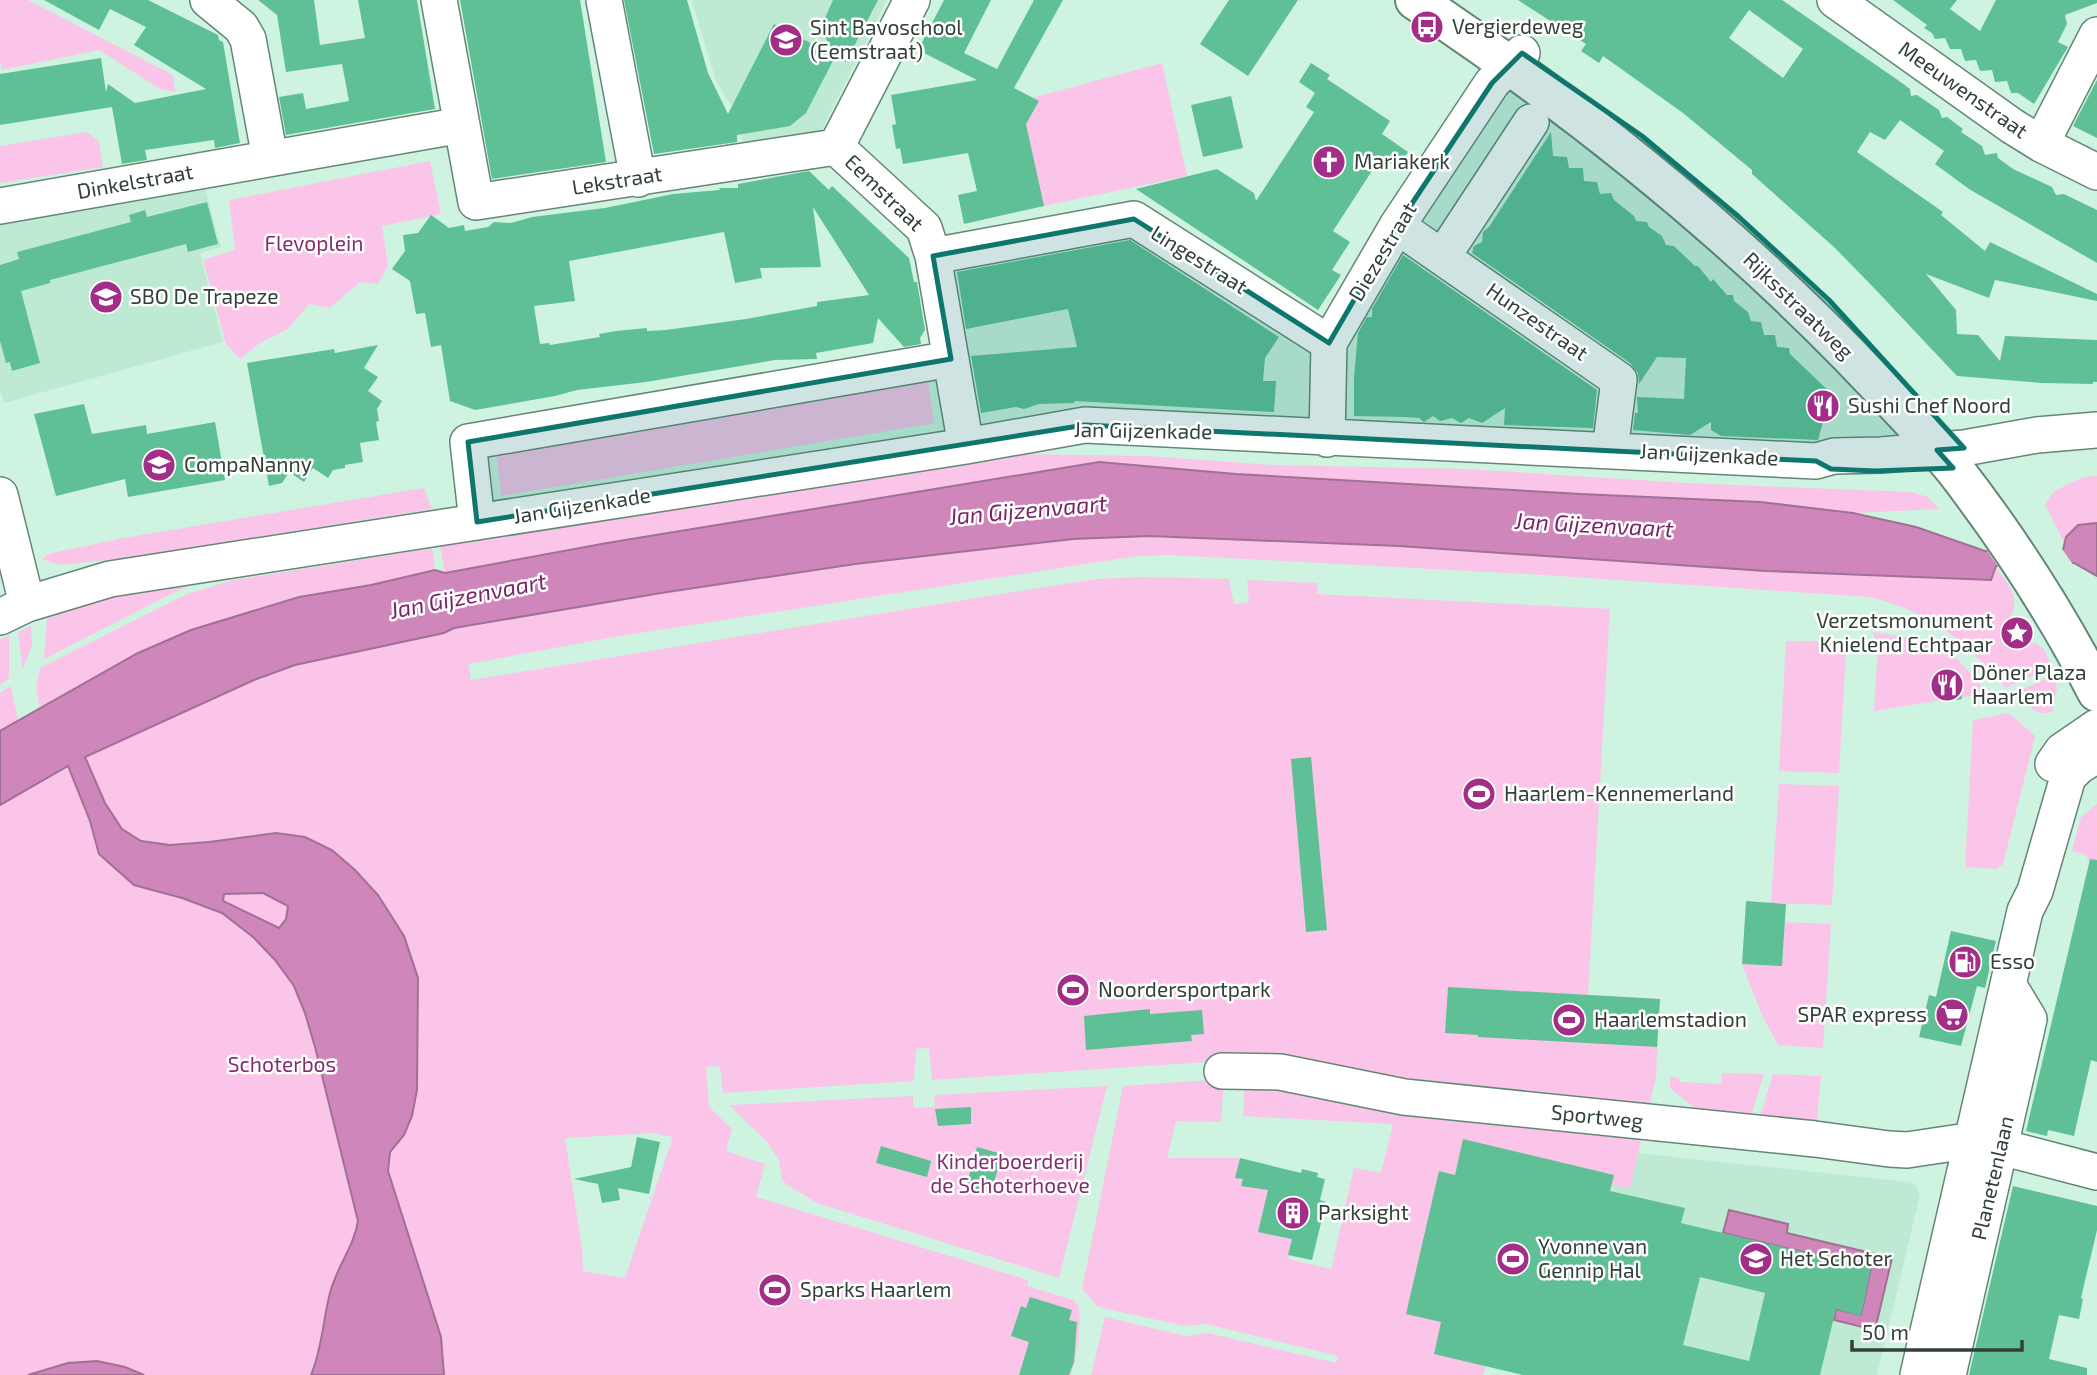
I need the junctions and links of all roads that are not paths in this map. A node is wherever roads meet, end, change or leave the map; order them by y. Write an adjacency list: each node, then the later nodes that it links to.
1 (208, 0): 14 (street)
2 (439, 0): 11 (street)
3 (604, 0): 16 (street)
4 (912, 0): 13 (street, Eemstraat)
5 (1415, 0): 9 (main road, Rijksstraatweg)
6 (1435, 0): 9 (main road, Rijksstraatweg)
7 (1835, 0): 12 (street, Meeuwenstraat)
8 (2097, 35): 12 (street)
9 (1515, 60): 18 (street, Diezestraat); 28 (main road, Rijksstraatweg)
10 (1531, 121): 20 (street)
11 (462, 125): 14 (street); 16 (street, Lekstraat)
12 (2041, 144): 15 (street, Meeuwenstraat)
13 (836, 147): 16 (street, Lekstraat); 19 (street, Eemstraat)
14 (270, 158): 17 (street, Dinkelstraat)
15 (2097, 172)
16 (638, 178)
17 (0, 206)
18 (1397, 226): 20 (street, Hunzestraat); 21 (street, Diezestraat)
19 (933, 256): 21 (street, Lingestraat); 22 (street, Eemstraat)
20 (1443, 256): 26 (street, Hunzestraat)
21 (1329, 343): 24 (street, Diezestraat)
22 (951, 359): 25 (street, Eemstraat); 30 (street)
23 (2097, 429): 28 (street, Jan Gijzenkade)
24 (1327, 439): 25 (street, Jan Gijzenkade); 26 (street, Jan Gijzenkade)
25 (966, 446): 30 (street, Jan Gijzenkade)
26 (1611, 450): 28 (street, Jan Gijzenkade)
27 (2097, 450): 28 (street, Jan Gijzenkade)
28 (1958, 458): 31 (main road, Rijksstraatweg)
29 (0, 495): 32 (street)
30 (477, 522): 32 (street, Jan Gijzenkade)
31 (2030, 558): 33 (main road, Rijksstraatweg); 34 (main road, Rijksstraatweg)
32 (13, 610)
33 (2097, 647)
34 (2097, 692)
35 (2097, 727): 37 (street, Planetenlaan)
36 (2097, 755): 37 (street, Planetenlaan)
37 (2025, 911): 39 (street, Planetenlaan)
38 (1222, 1071): 39 (street, Sportweg)
39 (1987, 1144): 40 (street); 41 (street, Planetenlaan); 42 (street, Planetenlaan)
40 (2097, 1172)
41 (1918, 1375)
42 (1948, 1375)

